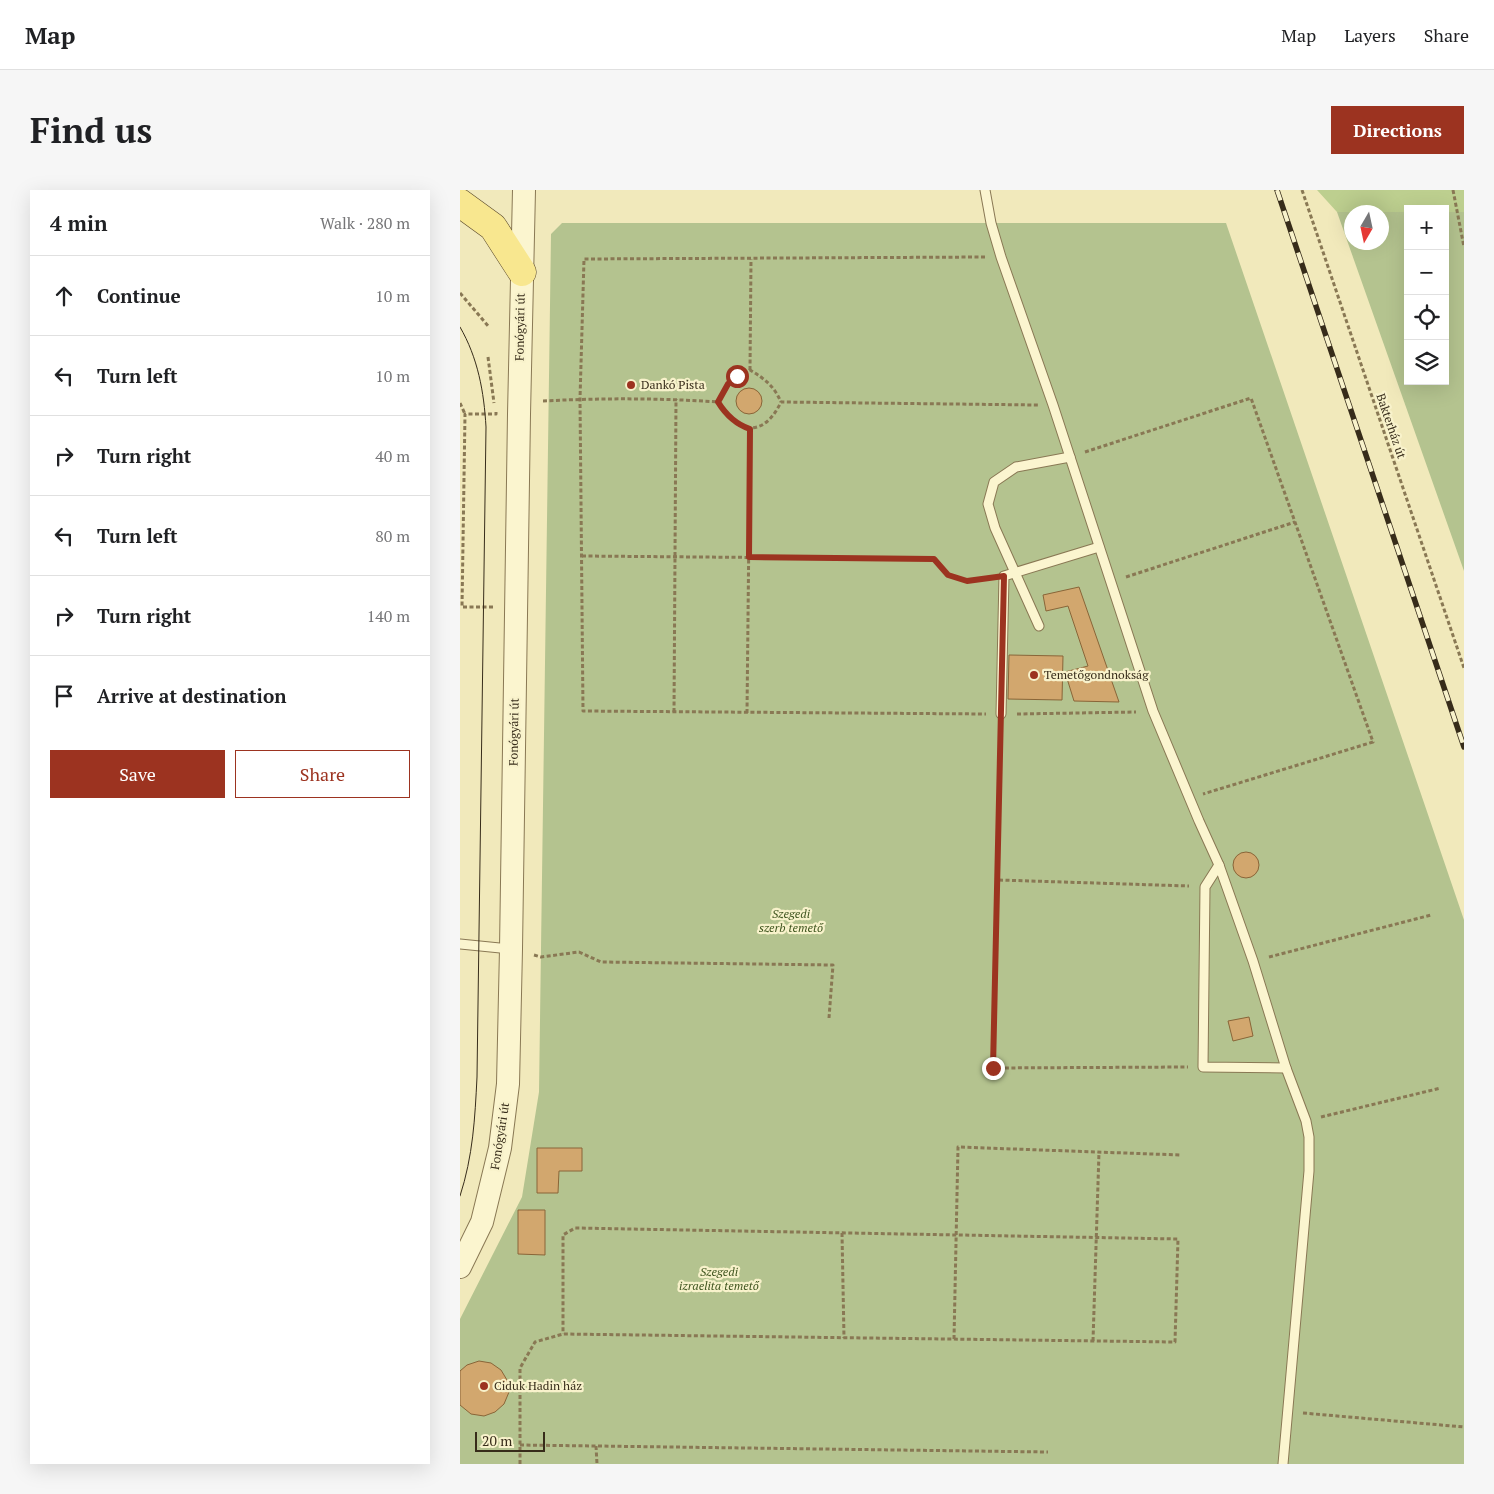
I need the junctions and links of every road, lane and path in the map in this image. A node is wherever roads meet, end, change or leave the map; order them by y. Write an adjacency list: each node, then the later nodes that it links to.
1 (524, 190): 10 (street, Fonógyári út)
2 (985, 190): 8 (lane)
3 (1302, 190): 35 (path, Bakterház út)
4 (1453, 190): 6 (path)
5 (460, 203): 10 (main road)
6 (1463, 234): 7 (path)
7 (1464, 247)
8 (1001, 257): 9 (path); 21 (lane)
9 (750, 259): 14 (path); 15 (path)
10 (522, 272): 46 (street, Fonógyári út)
11 (460, 293): 12 (path)
12 (489, 327)
13 (488, 357): 22 (path)
14 (750, 370): 18 (path); 19 (path)
15 (580, 399): 16 (path); 17 (path); 27 (path)
16 (676, 399): 18 (path); 28 (path)
17 (548, 401)
18 (718, 402): 23 (path)
19 (781, 402): 21 (path); 23 (path)
20 (460, 403): 22 (path)
21 (1053, 405): 24 (lane)
22 (465, 414): 33 (path)
23 (750, 429): 29 (path)
24 (1070, 457): 25 (path); 26 (lane); 30 (lane)
25 (1294, 522): 32 (path); 40 (path)
26 (1100, 547): 30 (lane); 32 (lane)
27 (582, 556): 28 (path); 36 (path)
28 (675, 556): 29 (path); 36 (path)
29 (749, 557): 31 (path); 38 (path)
30 (1015, 573): 31 (lane); 34 (lane)
31 (1004, 576): 39 (lane)
32 (1111, 581): 37 (lane)
33 (493, 607)
34 (1039, 626)
35 (1464, 668)
36 (674, 712): 38 (path)
37 (1153, 712): 39 (path); 40 (lane)
38 (747, 713): 39 (path)
39 (1001, 714): 42 (path)
40 (1189, 799): 41 (lane)
41 (1219, 865): 43 (lane); 47 (lane)
42 (999, 880): 43 (path); 49 (path)
43 (1205, 887): 49 (lane)
44 (1431, 915): 47 (path)
45 (460, 944): 46 (lane)
46 (511, 949): 48 (path); 58 (street, Fonógyári út)
47 (1253, 960): 50 (lane)
48 (829, 1018)
49 (1203, 1067): 50 (lane)
50 (1286, 1068): 52 (lane)
51 (1441, 1088): 52 (path)
52 (1306, 1121): 63 (lane)
53 (1099, 1152): 54 (path); 56 (path); 57 (path)
54 (1180, 1155)
55 (842, 1233): 56 (path); 59 (path); 60 (path)
56 (956, 1235): 57 (path); 61 (path)
57 (1096, 1238): 62 (path); 62 (path)
58 (460, 1267)
59 (563, 1334): 60 (path); 65 (path)
60 (844, 1338): 61 (path)
61 (954, 1339): 62 (path)
62 (1093, 1341)
63 (1288, 1411): 64 (path); 70 (lane)
64 (1464, 1427)
65 (520, 1445): 66 (path); 68 (path)
66 (596, 1446): 67 (path); 69 (path)
67 (1048, 1452)
68 (520, 1464)
69 (597, 1464)
70 (1283, 1464)

